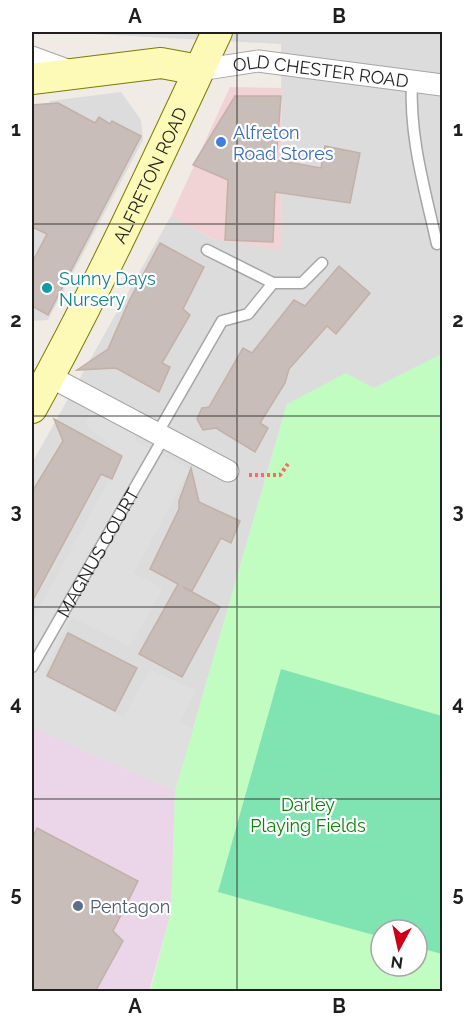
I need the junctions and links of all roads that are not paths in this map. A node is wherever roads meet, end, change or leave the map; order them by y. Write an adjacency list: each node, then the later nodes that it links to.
1 (218, 32): 3 (street, ALFRETON ROAD)
2 (32, 57): 4 (street)
3 (199, 70): 4 (street); 6 (street, OLD CHESTER ROAD); 12 (street, ALFRETON ROAD)
4 (77, 74): 5 (street)
5 (32, 79)
6 (412, 81): 7 (street, OLD CHESTER ROAD); 8 (lane)
7 (442, 85)
8 (437, 244)
9 (207, 250): 11 (lane)
10 (322, 263): 11 (lane)
11 (273, 283): 13 (lane, MAGNUS COURT)
12 (37, 396): 13 (street)
13 (161, 435): 14 (street); 15 (lane, MAGNUS COURT)
14 (228, 471)
15 (32, 667)

